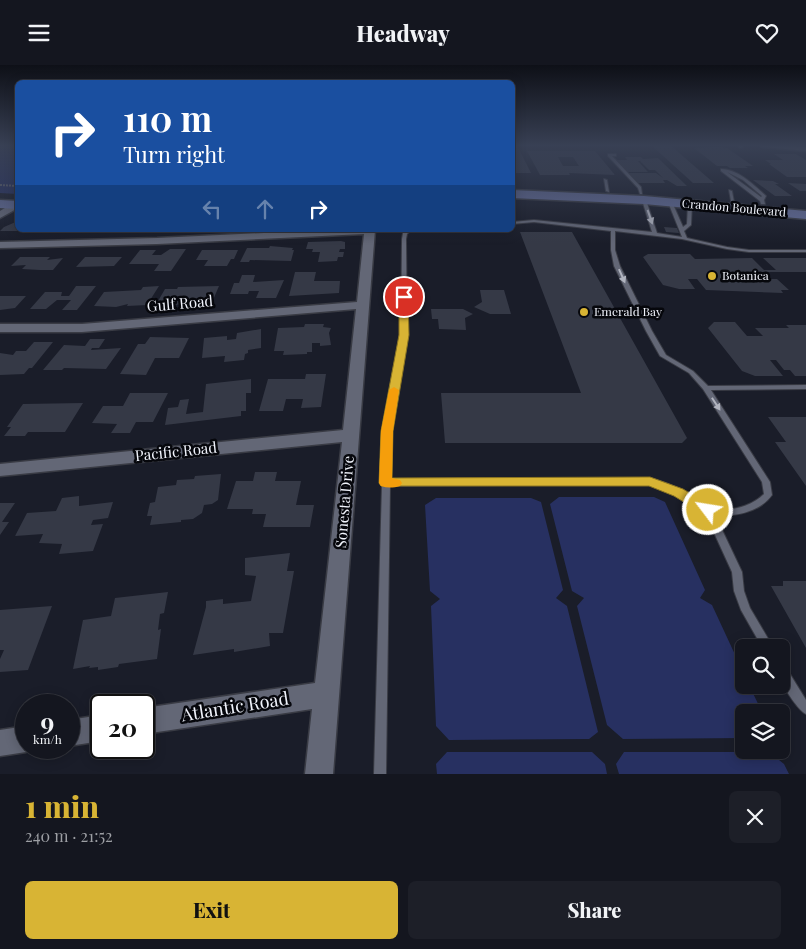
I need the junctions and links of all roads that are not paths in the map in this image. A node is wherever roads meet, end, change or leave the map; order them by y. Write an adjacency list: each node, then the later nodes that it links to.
1 (631, 178): 7 (lane)
2 (733, 178): 8 (lane)
3 (741, 178): 8 (lane)
4 (515, 187): 7 (main road, Crandon Boulevard)
5 (515, 195): 7 (main road, Crandon Boulevard)
6 (0, 196): 9 (main road)
7 (654, 198): 8 (main road, Crandon Boulevard); 13 (main road, Crandon Boulevard); 19 (lane); 23 (lane, one-way to 23)
8 (762, 201): 14 (main road, Crandon Boulevard)
9 (15, 202)
10 (15, 203): 11 (main road)
11 (0, 204)
12 (15, 204): 15 (street)
13 (690, 204): 16 (main road, Crandon Boulevard); 19 (lane)
14 (806, 208)
15 (0, 215)
16 (806, 215)
17 (515, 223): 18 (lane)
18 (613, 229): 23 (lane); 32 (lane, one-way to 32)
19 (682, 229): 24 (lane)
20 (331, 232): 25 (street)
21 (370, 232): 29 (street, Sonesta Drive)
22 (406, 232): 35 (lane)
23 (655, 234): 24 (lane)
24 (686, 238): 26 (lane)
25 (0, 245)
26 (769, 251): 27 (lane); 28 (lane)
27 (806, 251)
28 (777, 258)
29 (363, 305): 30 (street, Gulf Road); 33 (street, Sonesta Drive)
30 (0, 328)
31 (806, 387): 32 (lane)
32 (706, 388): 36 (lane, one-way to 36)
33 (352, 435): 34 (street, Pacific Road); 39 (street, Sonesta Drive)
34 (0, 470)
35 (385, 483): 36 (lane); 45 (lane)
36 (708, 510): 37 (lane)
37 (763, 639)
38 (790, 685): 40 (lane)
39 (327, 694): 41 (street, Atlantic Road); 44 (street, Sonesta Drive)
40 (806, 708)
41 (155, 719)
42 (15, 741): 43 (street)
43 (0, 743)
44 (319, 774)
45 (380, 774)

